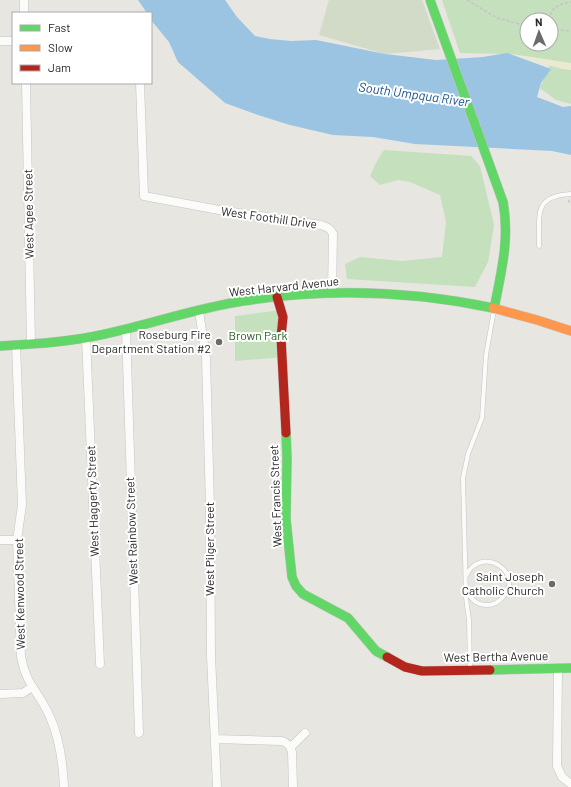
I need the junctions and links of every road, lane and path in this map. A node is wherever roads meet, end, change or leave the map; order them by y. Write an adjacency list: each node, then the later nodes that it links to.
1 (24, 0): 5 (street)
2 (430, 0): 18 (main road, bridge)
3 (467, 0): 7 (path)
4 (571, 2): 6 (path)
5 (24, 12)
6 (551, 12)
7 (519, 24)
8 (559, 30): 9 (path)
9 (571, 31)
10 (0, 41): 11 (street)
11 (12, 41)
12 (26, 84): 23 (street, West Agee Street)
13 (140, 84): 16 (street, West Foothill Drive)
14 (571, 194): 15 (lane)
15 (539, 246)
16 (332, 293): 17 (main road, West Harvard Avenue); 18 (main road, West Harvard Avenue)
17 (278, 297): 19 (main road, West Harvard Avenue); 34 (main road, West Francis Street)
18 (494, 309): 21 (main road, West Harvard Avenue); 28 (lane)
19 (199, 311): 20 (main road, West Harvard Avenue); 39 (street, West Pilger Street)
20 (126, 329): 22 (main road, West Harvard Avenue); 37 (street, West Rainbow Street)
21 (571, 332)
22 (86, 338): 23 (main road, West Harvard Avenue); 30 (street, West Haggerty Street)
23 (31, 344): 24 (main road, West Harvard Avenue)
24 (16, 345): 25 (main road, West Harvard Avenue); 27 (street, West Kenwood Street)
25 (0, 346)
26 (0, 540): 27 (street)
27 (18, 540): 35 (street, West Kenwood Street)
28 (465, 578): 29 (lane); 29 (lane)
29 (466, 588): 33 (lane)
30 (100, 664)
31 (558, 668): 32 (main road, West Bertha Avenue); 33 (main road, West Bertha Avenue); 41 (street)
32 (571, 668)
33 (470, 669): 34 (main road, West Bertha Avenue)
34 (422, 671)
35 (32, 687): 36 (street); 42 (street, West Kenwood Street)
36 (0, 694)
37 (139, 733)
38 (305, 733): 40 (street)
39 (215, 739): 40 (street); 43 (street, West Pilger Street)
40 (291, 747): 44 (street)
41 (571, 784)
42 (64, 787)
43 (217, 787)
44 (293, 787)

